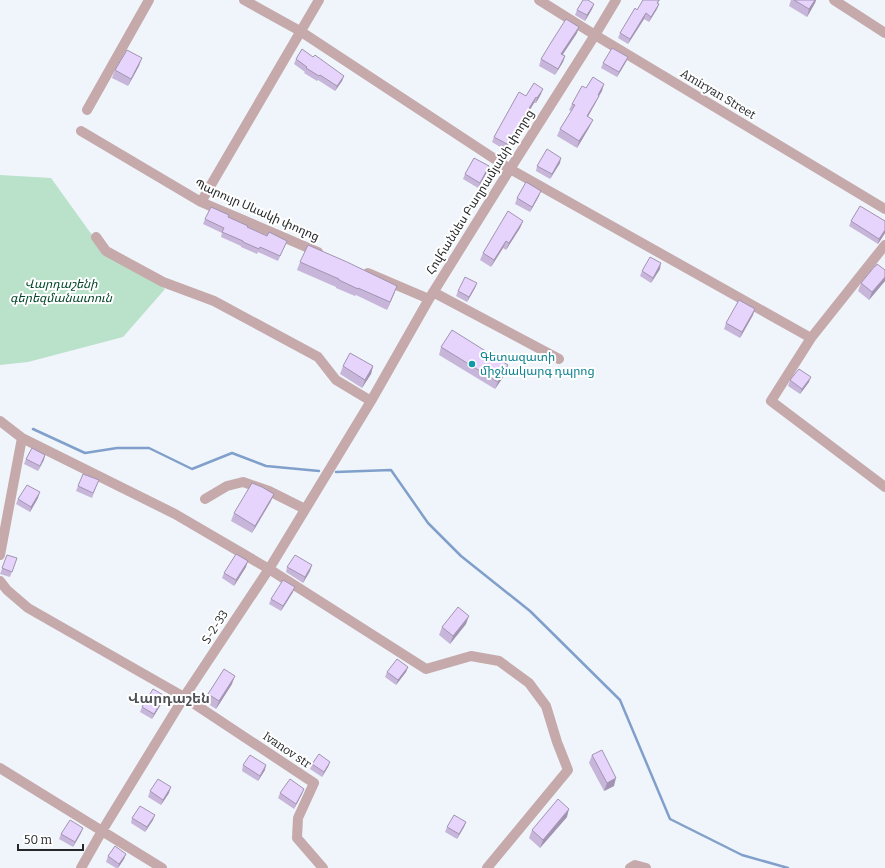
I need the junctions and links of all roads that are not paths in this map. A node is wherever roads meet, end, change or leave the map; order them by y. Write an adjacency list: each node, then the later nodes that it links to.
1 (149, 0): 10 (street)
2 (244, 0): 7 (street)
3 (319, 0): 7 (street)
4 (539, 0): 9 (street, Amiryan Street)
5 (616, 0): 9 (street, Հովհաննես Բաղրամյանի փողոց / Տ-2-33)
6 (834, 0): 8 (street)
7 (300, 31): 12 (street); 13 (street)
8 (885, 33)
9 (595, 35): 12 (street, Հովհաննես Բաղրամյանի փողոց / Տ-2-33); 14 (street, Amiryan Street)
10 (87, 110)
11 (82, 131): 13 (street, Պարույր Սևակի փողոց)
12 (510, 169): 19 (street, Հովհաննես Բաղրամյանի փողոց / Տ-2-33); 20 (street)
13 (201, 202): 17 (street, Պարույր Սևակի փողոց)
14 (885, 209)
15 (96, 237): 22 (street)
16 (885, 245): 20 (street)
17 (326, 255)
18 (362, 270): 19 (street)
19 (431, 296): 21 (street); 22 (street, Հովհաննես Բաղրամյանի փողոց / Տ-2-33)
20 (811, 338): 25 (street)
21 (559, 359)
22 (371, 401): 27 (street, Տ-2-33 / Տ-2-33)
23 (0, 421): 24 (street)
24 (22, 438): 28 (street); 29 (street)
25 (885, 487)
26 (205, 499): 27 (street)
27 (305, 509): 29 (street, Տ-2-33 / Տ-2-33)
28 (0, 555)
29 (269, 569): 31 (street, Տ-2-33 / Տ-2-33); 37 (street)
30 (0, 581): 31 (street)
31 (184, 697): 33 (street, Տ-2-33 / Տ-2-33); 36 (street, Ivanov str)
32 (0, 768): 33 (street)
33 (102, 831): 34 (street, Տ-2-33 / Տ-2-33); 35 (street)
34 (81, 868)
35 (162, 868)
36 (323, 868)
37 (487, 868)
38 (630, 868): 39 (street)
39 (646, 868)

